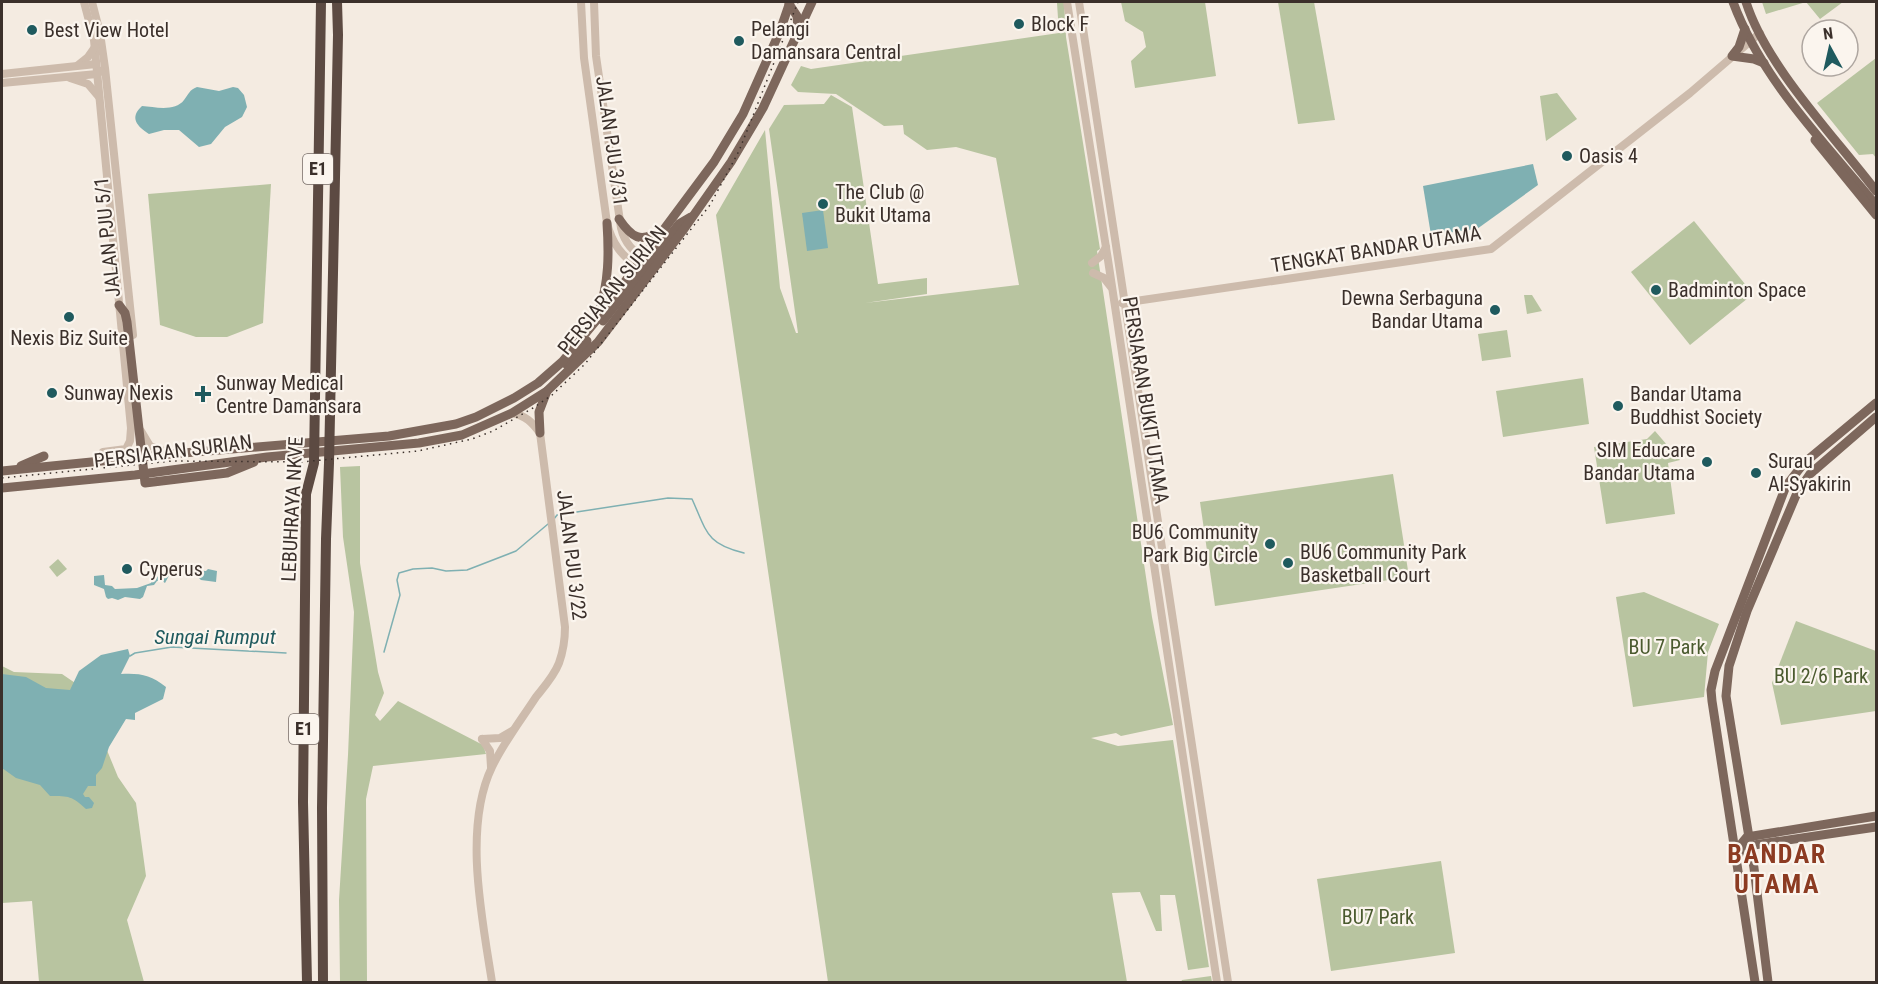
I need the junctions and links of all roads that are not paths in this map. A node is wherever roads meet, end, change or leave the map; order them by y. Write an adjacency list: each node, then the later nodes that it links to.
1 (84, 2): 18 (street, JALAN PJU 5/1)
2 (92, 2): 23 (street, JALAN PJU 5/1)
3 (321, 2): 72 (highway, LEBUHRAYA NKVE / E1)
4 (337, 2): 73 (highway, LEBUHRAYA NKVE / E1)
5 (581, 2): 35 (street, JALAN PJU 3/31)
6 (594, 2): 34 (street, JALAN PJU 3/31)
7 (805, 2): 13 (main road)
8 (812, 2): 15 (main road, PERSIARAN SURIAN)
9 (1067, 2): 37 (street, PERSIARAN BUKIT UTAMA)
10 (1079, 2): 42 (street, PERSIARAN BUKIT UTAMA)
11 (1734, 2): 14 (main road)
12 (1746, 2): 16 (main road)
13 (790, 3): 15 (main road); 36 (main road, PERSIARAN SURIAN)
14 (1744, 29): 17 (main road); 19 (main road)
15 (798, 33): 33 (main road, PERSIARAN SURIAN)
16 (1761, 36): 17 (street, TENGKAT BANDAR UTAMA); 30 (main road)
17 (1750, 41): 19 (street, TENGKAT BANDAR UTAMA); 20 (main road)
18 (95, 47): 21 (street, JALAN PJU 5/1); 22 (street)
19 (1732, 56): 20 (main road); 42 (street, TENGKAT BANDAR UTAMA)
20 (1764, 63): 26 (main road)
21 (96, 64): 22 (street); 23 (street); 25 (street, JALAN PJU 5/1)
22 (76, 66): 24 (street)
23 (105, 68): 25 (street); 52 (street, JALAN PJU 5/1)
24 (2, 74)
25 (97, 74): 27 (street); 29 (street, JALAN PJU 5/1)
26 (1771, 75): 31 (main road); 32 (main road)
27 (65, 77): 28 (street); 29 (street)
28 (2, 83)
29 (100, 98): 44 (street, JALAN PJU 5/1)
30 (1876, 191)
31 (1876, 206)
32 (1876, 215)
33 (693, 216): 39 (main road); 46 (main road, PERSIARAN SURIAN)
34 (619, 219): 36 (main road); 39 (street, JALAN PJU 3/31)
35 (607, 223): 39 (street, JALAN PJU 3/31); 45 (main road)
36 (664, 229): 39 (main road, PERSIARAN SURIAN)
37 (1106, 246): 38 (street); 41 (street, PERSIARAN BUKIT UTAMA)
38 (1092, 263)
39 (643, 264): 45 (main road, PERSIARAN SURIAN); 48 (main road)
40 (1093, 273): 41 (street)
41 (1113, 291): 43 (street, PERSIARAN BUKIT UTAMA)
42 (1126, 302): 43 (street, TENGKAT BANDAR UTAMA); 76 (street, PERSIARAN BUKIT UTAMA)
43 (1115, 304): 75 (street, PERSIARAN BUKIT UTAMA)
44 (119, 305): 51 (street, JALAN PJU 5/1); 55 (main road)
45 (595, 322): 55 (main road, PERSIARAN SURIAN)
46 (547, 391): 48 (main road, PERSIARAN SURIAN); 50 (main road)
47 (1876, 403): 61 (main road)
48 (515, 411): 50 (street); 55 (main road, PERSIARAN SURIAN)
49 (1876, 417): 60 (main road)
50 (540, 433): 62 (street, JALAN PJU 3/22)
51 (130, 436): 52 (street); 53 (street)
52 (143, 437): 54 (street)
53 (103, 452)
54 (171, 454): 55 (main road, PERSIARAN SURIAN); 57 (main road, PERSIARAN SURIAN)
55 (264, 454): 59 (main road, PERSIARAN SURIAN)
56 (44, 456): 57 (main road)
57 (13, 470): 58 (main road)
58 (2, 471)
59 (2, 488)
60 (1726, 676): 61 (main road); 65 (main road)
61 (1712, 703): 67 (main road)
62 (514, 730): 63 (street, JALAN PJU 3/22); 63 (street)
63 (491, 770): 74 (street, JALAN PJU 3/22)
64 (1876, 816): 68 (main road)
65 (1746, 818): 68 (main road); 69 (main road)
66 (1876, 827): 68 (main road)
67 (1733, 828): 69 (main road); 70 (main road)
68 (1768, 839): 69 (main road); 71 (main road)
69 (1747, 842): 70 (main road); 71 (main road)
70 (1738, 865): 77 (main road)
71 (1754, 868): 78 (main road)
72 (307, 982)
73 (323, 982)
74 (492, 982)
75 (1217, 982)
76 (1228, 982)
77 (1755, 982)
78 (1768, 982)

